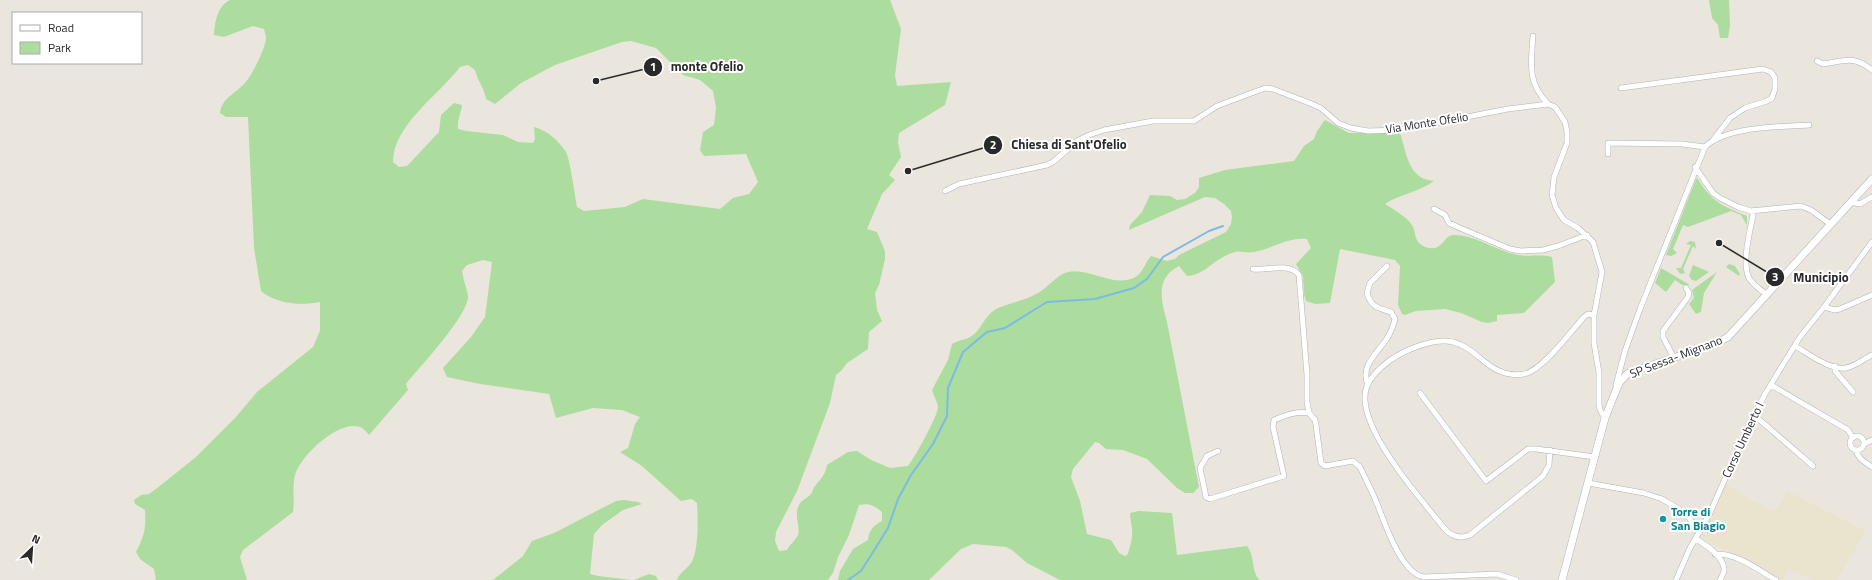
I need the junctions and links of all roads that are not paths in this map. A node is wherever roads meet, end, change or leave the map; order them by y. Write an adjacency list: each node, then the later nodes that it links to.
1 (1533, 36): 5 (street)
2 (1817, 61): 3 (street)
3 (1872, 70)
4 (1621, 88): 7 (street)
5 (1548, 104): 12 (street, Via Monte Ofelio); 18 (street)
6 (1809, 125): 7 (street)
7 (1713, 140): 8 (street)
8 (1705, 147): 9 (street); 10 (street)
9 (1608, 154)
10 (1695, 167): 16 (street); 33 (street)
11 (1872, 179): 14 (street, SP Sessa- Mignano)
12 (945, 191)
13 (1872, 197): 14 (street)
14 (1850, 202): 17 (street, SP Sessa- Mignano)
15 (1434, 209): 18 (street)
16 (1754, 210): 17 (street); 23 (street)
17 (1830, 224): 23 (street, SP Sessa- Mignano)
18 (1587, 235): 26 (street)
19 (1872, 242): 25 (street, Corso Umberto I)
20 (1386, 266): 31 (street)
21 (1253, 269): 36 (street)
22 (1686, 288): 29 (street)
23 (1767, 295): 29 (street, SP Sessa- Mignano)
24 (1872, 295): 25 (street)
25 (1824, 307): 27 (street, Corso Umberto I)
26 (1594, 315): 31 (street); 38 (street)
27 (1795, 346): 30 (street); 32 (street, Corso Umberto I)
28 (1872, 355): 30 (street)
29 (1674, 358): 33 (street, SP Sessa- Mignano)
30 (1835, 366): 34 (street)
31 (1368, 385): 42 (street)
32 (1771, 385): 37 (street, Corso Umberto I); 39 (street)
33 (1615, 389): 38 (street, SP Sessa- Mignano)
34 (1853, 392)
35 (1420, 393): 42 (street)
36 (1309, 413): 44 (street); 52 (street)
37 (1754, 415): 46 (street); 49 (street, Corso Umberto I)
38 (1604, 418): 45 (street, SP Sessa- Mignano)
39 (1853, 438): 41 (street); 43 (street)
40 (1872, 440): 41 (street)
41 (1864, 444): 43 (street)
42 (1550, 450): 45 (street)
43 (1856, 450): 47 (street)
44 (1218, 452)
45 (1594, 457): 48 (street, SP Sessa- Mignano)
46 (1813, 466)
47 (1872, 467)
48 (1588, 483): 49 (street); 54 (street, SP Sessa- Mignano)
49 (1700, 532): 50 (street, Corso Umberto I)
50 (1696, 539): 51 (street); 55 (street, Corso Umberto I)
51 (1715, 554): 56 (street); 57 (street)
52 (1431, 579): 53 (street)
53 (1516, 580)
54 (1562, 580)
55 (1676, 580)
56 (1720, 580)
57 (1776, 580)

